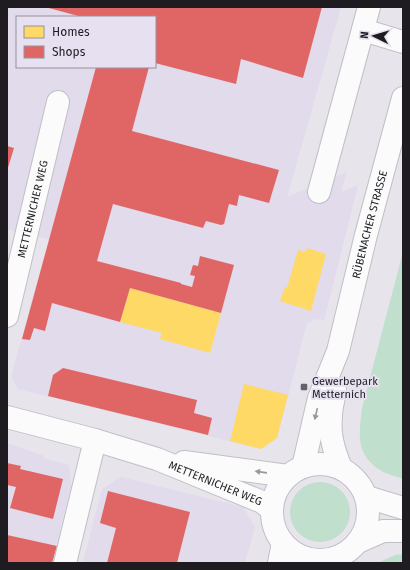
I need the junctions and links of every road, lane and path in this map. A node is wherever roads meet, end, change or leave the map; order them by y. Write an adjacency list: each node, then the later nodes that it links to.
1 (370, 7): 2 (main road)
2 (363, 30): 3 (main road); 6 (main road)
3 (403, 42)
4 (403, 98): 8 (main road, RÜBENACHER STRASSE)
5 (58, 102): 7 (main road, METTERNICHER WEG)
6 (319, 192)
7 (7, 316)
8 (338, 351): 12 (main road, RÜBENACHER STRASSE); 13 (main road, RÜBENACHER STRASSE, one-way to 13)
9 (7, 417): 10 (main road, METTERNICHER WEG)
10 (95, 440): 11 (main road, METTERNICHER WEG); 21 (main road)
11 (157, 459): 13 (main road, METTERNICHER WEG, one-way to 11); 16 (main road, METTERNICHER WEG)
12 (341, 468): 13 (main road, RÜBENACHER STRASSE); 14 (main road, RÜBENACHER STRASSE)
13 (295, 471): 16 (main road, RÜBENACHER STRASSE)
14 (367, 497): 15 (main road); 18 (main road, RÜBENACHER STRASSE)
15 (403, 508)
16 (272, 510): 19 (main road, RÜBENACHER STRASSE)
17 (403, 531): 18 (main road)
18 (358, 542): 20 (main road, RÜBENACHER STRASSE)
19 (281, 553): 20 (main road, RÜBENACHER STRASSE)
20 (317, 562)
21 (64, 563)

